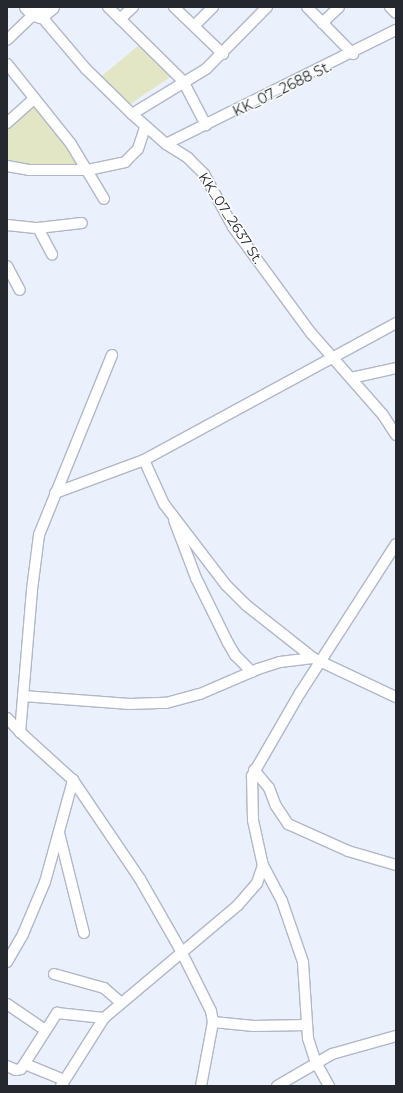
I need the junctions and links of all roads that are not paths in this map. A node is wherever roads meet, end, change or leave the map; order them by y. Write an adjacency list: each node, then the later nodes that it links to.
1 (52, 7): 10 (street)
2 (108, 7): 12 (street)
3 (133, 7): 12 (street)
4 (174, 7): 14 (street)
5 (213, 7): 14 (street)
6 (306, 7): 13 (street)
7 (339, 7): 13 (street)
8 (390, 7): 11 (street)
9 (262, 8): 17 (street)
10 (34, 12): 16 (street); 22 (street, KK_07_2637 St.)
11 (396, 13)
12 (120, 19): 20 (street)
13 (322, 23): 18 (street)
14 (194, 26): 17 (street)
15 (396, 30): 18 (street, KK_07_2688 St.)
16 (7, 40)
17 (223, 54): 20 (street)
18 (353, 54): 24 (street, KK_07_2688 St.)
19 (7, 64): 21 (street)
20 (183, 81): 22 (street); 24 (street)
21 (34, 99): 23 (street); 28 (street)
22 (132, 114): 25 (street, KK_07_2637 St.)
23 (7, 123)
24 (206, 125): 26 (street, KK_07_2688 St.)
25 (145, 127): 26 (street, KK_07_2637 St.); 28 (street)
26 (166, 144): 38 (street, KK_07_2637 St.)
27 (7, 166): 28 (street)
28 (88, 170): 29 (street)
29 (104, 199)
30 (82, 224): 32 (street)
31 (7, 225): 32 (street)
32 (38, 228): 33 (street)
33 (52, 254)
34 (7, 266): 35 (street)
35 (20, 290)
36 (396, 323): 38 (street)
37 (112, 355): 43 (street)
38 (332, 357): 40 (street, KK_07_2637 St.); 42 (street)
39 (396, 368): 40 (street)
40 (351, 378): 41 (street, KK_07_2637 St.)
41 (396, 435)
42 (144, 460): 43 (street); 44 (street)
43 (55, 494): 48 (street)
44 (173, 515): 46 (street); 47 (street)
45 (396, 544): 46 (street)
46 (316, 660): 47 (street); 49 (street); 52 (street)
47 (252, 672): 48 (street)
48 (23, 696): 51 (street)
49 (396, 697)
50 (7, 718): 51 (street)
51 (20, 732): 53 (street)
52 (254, 770): 55 (street); 56 (street)
53 (73, 780): 54 (street); 58 (street)
54 (59, 832): 57 (street); 59 (street)
55 (396, 865)
56 (263, 866): 58 (street); 65 (street)
57 (84, 933)
58 (181, 951): 61 (street); 64 (street)
59 (7, 962)
60 (54, 974): 61 (street)
61 (121, 1003): 63 (street)
62 (7, 1004): 66 (street)
63 (104, 1018): 66 (street); 71 (street)
64 (213, 1022): 65 (street); 72 (street)
65 (307, 1025): 68 (street)
66 (45, 1030): 69 (street)
67 (396, 1037): 68 (street)
68 (316, 1063): 73 (street); 74 (street)
69 (25, 1064): 70 (street); 71 (street)
70 (7, 1066)
71 (62, 1083)
72 (201, 1086)
73 (277, 1086)
74 (329, 1086)

